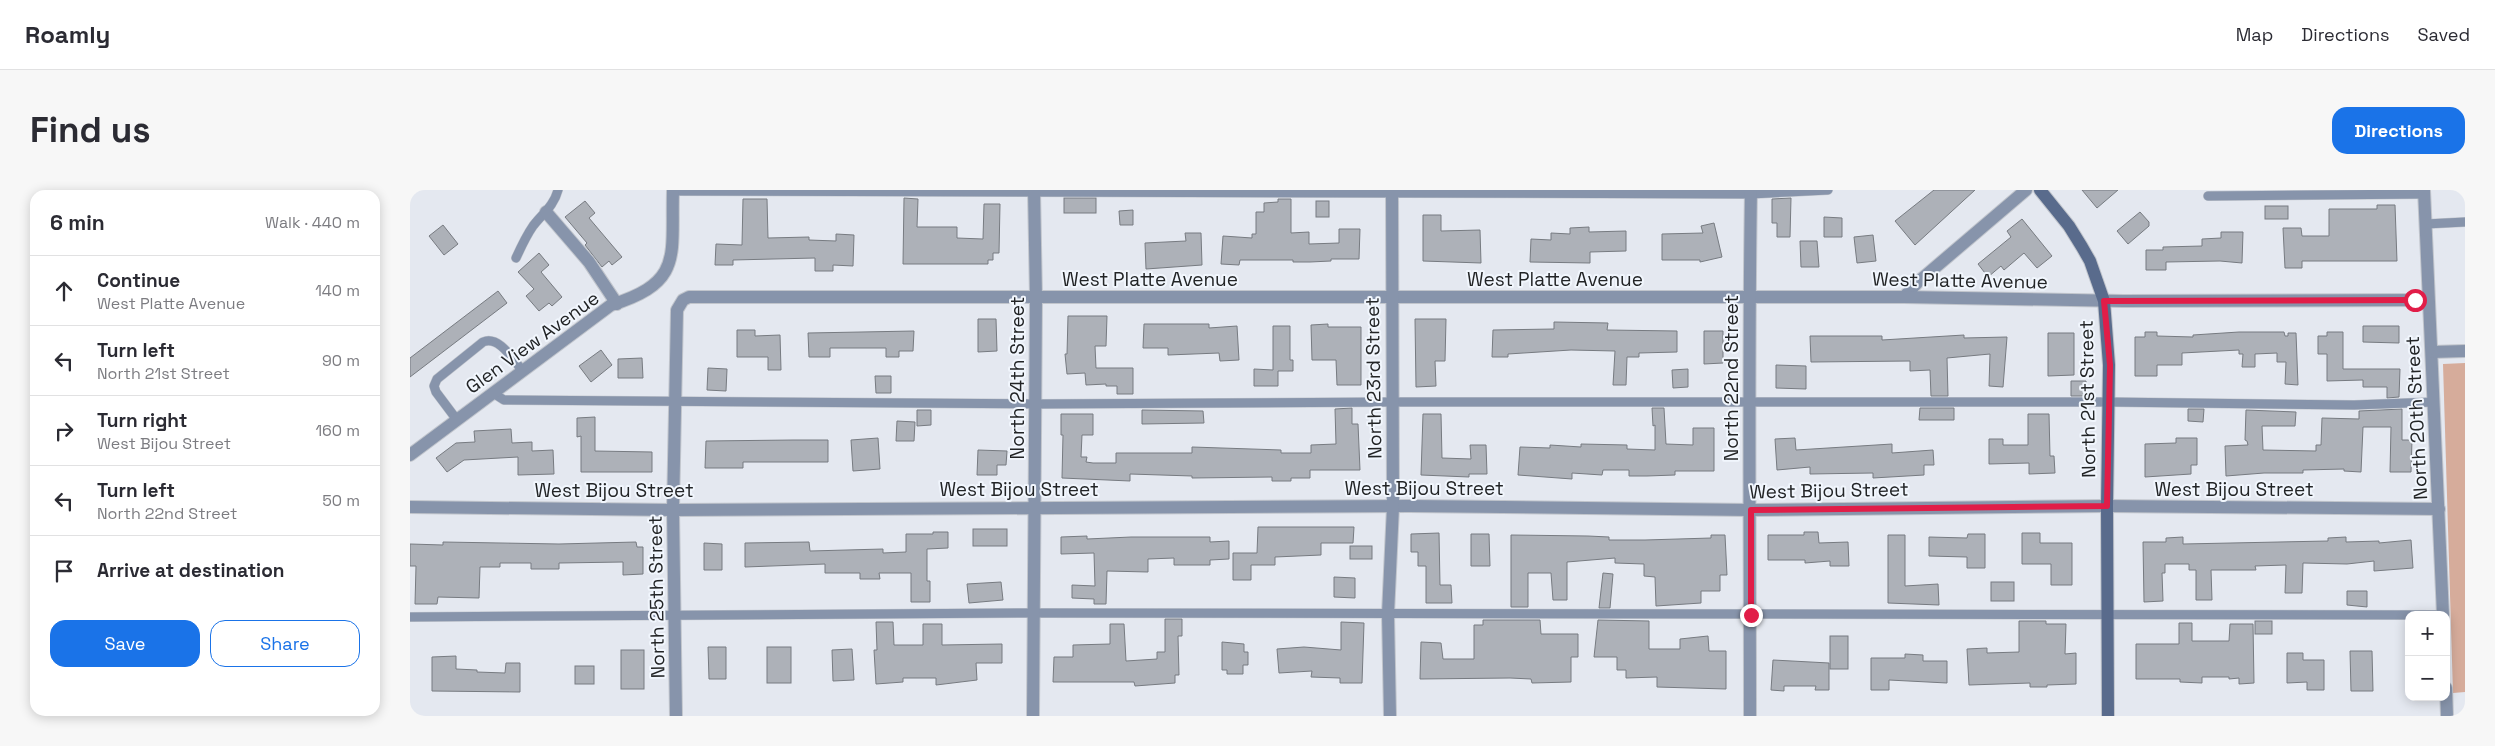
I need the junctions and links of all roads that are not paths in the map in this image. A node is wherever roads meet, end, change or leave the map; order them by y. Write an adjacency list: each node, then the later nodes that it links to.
1 (558, 190): 11 (lane)
2 (673, 190): 6 (lane); 22 (street, Glen View Avenue)
3 (1828, 190): 8 (lane)
4 (2026, 190): 16 (street)
5 (2040, 190): 21 (main road, North 21st Street)
6 (1034, 191): 7 (lane); 17 (street, North 24th Street)
7 (1392, 192): 8 (lane); 15 (street, North 23rd Street)
8 (1751, 192): 18 (street, North 22nd Street)
9 (2425, 192): 10 (lane); 13 (street, North 20th Street)
10 (2208, 196)
11 (546, 212): 14 (lane); 22 (street)
12 (2465, 222): 13 (lane)
13 (2426, 224): 20 (street, North 20th Street)
14 (516, 258)
15 (1391, 297): 17 (street, West Platte Avenue); 18 (street, West Platte Avenue); 28 (street, North 23rd Street)
16 (1904, 297): 18 (street, West Platte Avenue); 21 (street, West Platte Avenue)
17 (1036, 298): 19 (street, West Platte Avenue); 32 (street, North 24th Street)
18 (1749, 298): 31 (street, North 22nd Street)
19 (683, 300): 27 (street, North 25th Street)
20 (2428, 300): 21 (street, West Platte Avenue); 24 (street, North 20th Street)
21 (2104, 301): 29 (main road, North 21st Street)
22 (617, 304): 25 (street, Glen View Avenue)
23 (2465, 351): 24 (street)
24 (2432, 352): 30 (street, North 20th Street)
25 (523, 372): 26 (street, Glen View Avenue); 33 (lane)
26 (493, 393): 27 (lane); 33 (street, Glen View Avenue)
27 (676, 402): 32 (lane); 40 (street, North 25th Street)
28 (1392, 402): 31 (lane); 32 (lane); 35 (street, North 23rd Street)
29 (2109, 402): 30 (lane); 31 (lane); 36 (main road, North 21st Street)
30 (2434, 402): 39 (street, North 20th Street)
31 (1748, 403): 41 (street, North 22nd Street)
32 (1036, 404): 38 (street, North 24th Street)
33 (457, 420): 34 (street, Glen View Avenue)
34 (410, 456)
35 (1393, 506): 38 (street, West Bijou Street); 41 (street, West Bijou Street); 44 (street, North 23rd Street)
36 (2107, 506): 39 (street, West Bijou Street); 41 (street, West Bijou Street); 48 (main road, North 21st Street)
37 (410, 507): 40 (street, West Bijou Street)
38 (1035, 508): 40 (street, West Bijou Street); 43 (street, North 24th Street)
39 (2439, 509): 42 (street, North 20th Street)
40 (673, 510): 47 (street, North 25th Street)
41 (1751, 510): 45 (street, North 22nd Street)
42 (2443, 611)
43 (1034, 613): 44 (lane); 47 (lane); 52 (street, North 24th Street)
44 (1388, 614): 45 (lane); 53 (street, North 23rd Street)
45 (1751, 615): 48 (lane); 54 (street, North 22nd Street)
46 (2405, 615): 48 (lane)
47 (675, 616): 49 (lane); 51 (street, North 25th Street)
48 (2108, 616): 55 (main road, North 21st Street)
49 (410, 617)
50 (2447, 701): 56 (street)
51 (676, 716)
52 (1034, 716)
53 (1390, 716)
54 (1750, 716)
55 (2108, 716)
56 (2448, 716)

